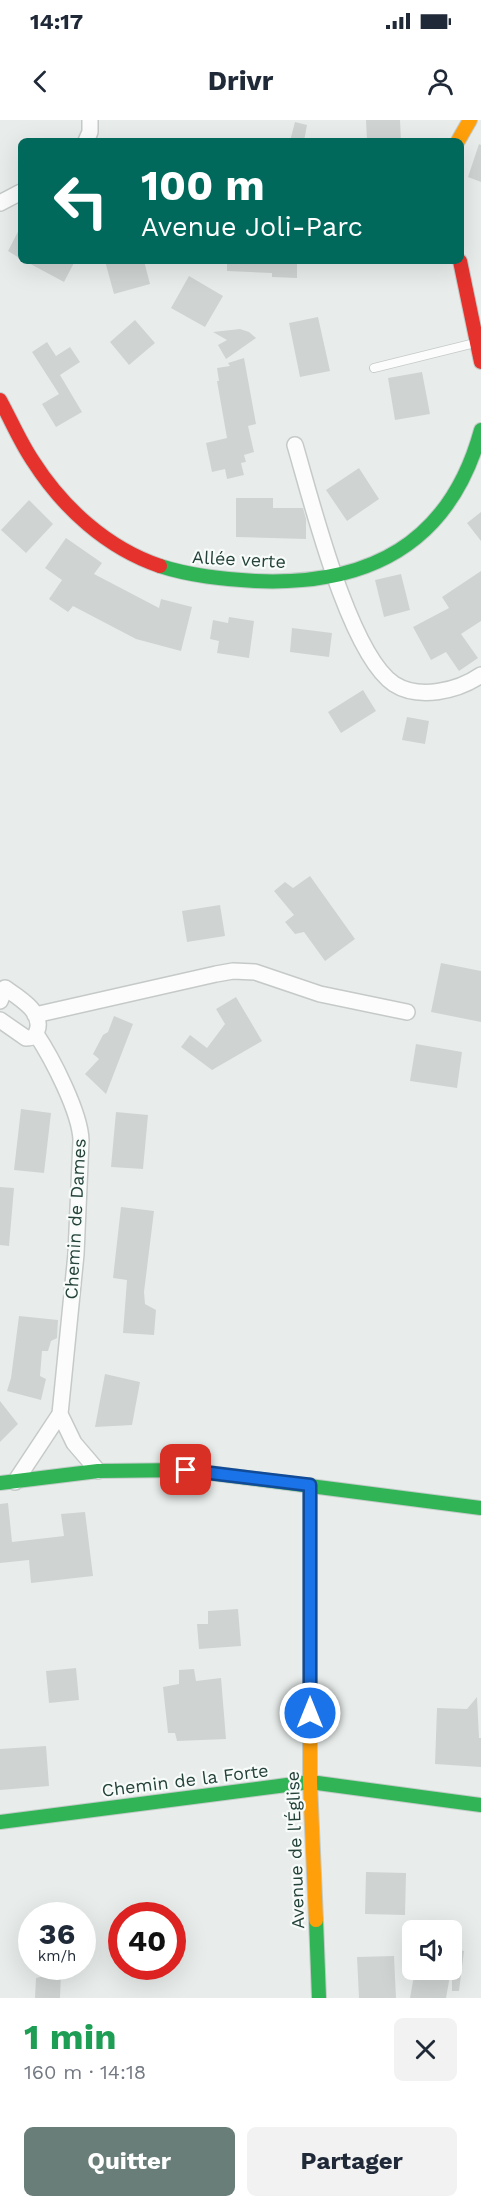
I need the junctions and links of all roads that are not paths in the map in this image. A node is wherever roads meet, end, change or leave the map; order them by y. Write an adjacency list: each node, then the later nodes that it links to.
1 (90, 120): 3 (street)
2 (470, 120): 4 (street)
3 (87, 138)
4 (460, 138)
5 (18, 194): 6 (street)
6 (0, 203)
7 (461, 264): 8 (street)
8 (477, 343): 9 (street); 10 (lane)
9 (481, 362)
10 (374, 368)
11 (0, 400): 14 (street, Allée verte)
12 (481, 430): 14 (street, Allée verte)
13 (295, 445): 14 (street)
14 (335, 577): 15 (street)
15 (481, 675)
16 (2, 991): 18 (street)
17 (407, 1012): 18 (street)
18 (35, 1015): 20 (street)
19 (0, 1020): 20 (street)
20 (36, 1034): 21 (street, Chemin de Dames)
21 (60, 1414): 22 (street); 23 (street)
22 (98, 1471): 23 (street); 24 (street)
23 (8, 1483)
24 (310, 1485): 25 (street); 26 (street, Avenue de l'Église)
25 (481, 1508)
26 (310, 1782): 27 (street, Chemin de la Forte); 28 (street, Chemin de la Forte); 29 (street, Avenue de l'Église)
27 (481, 1805)
28 (0, 1822)
29 (319, 1998)

